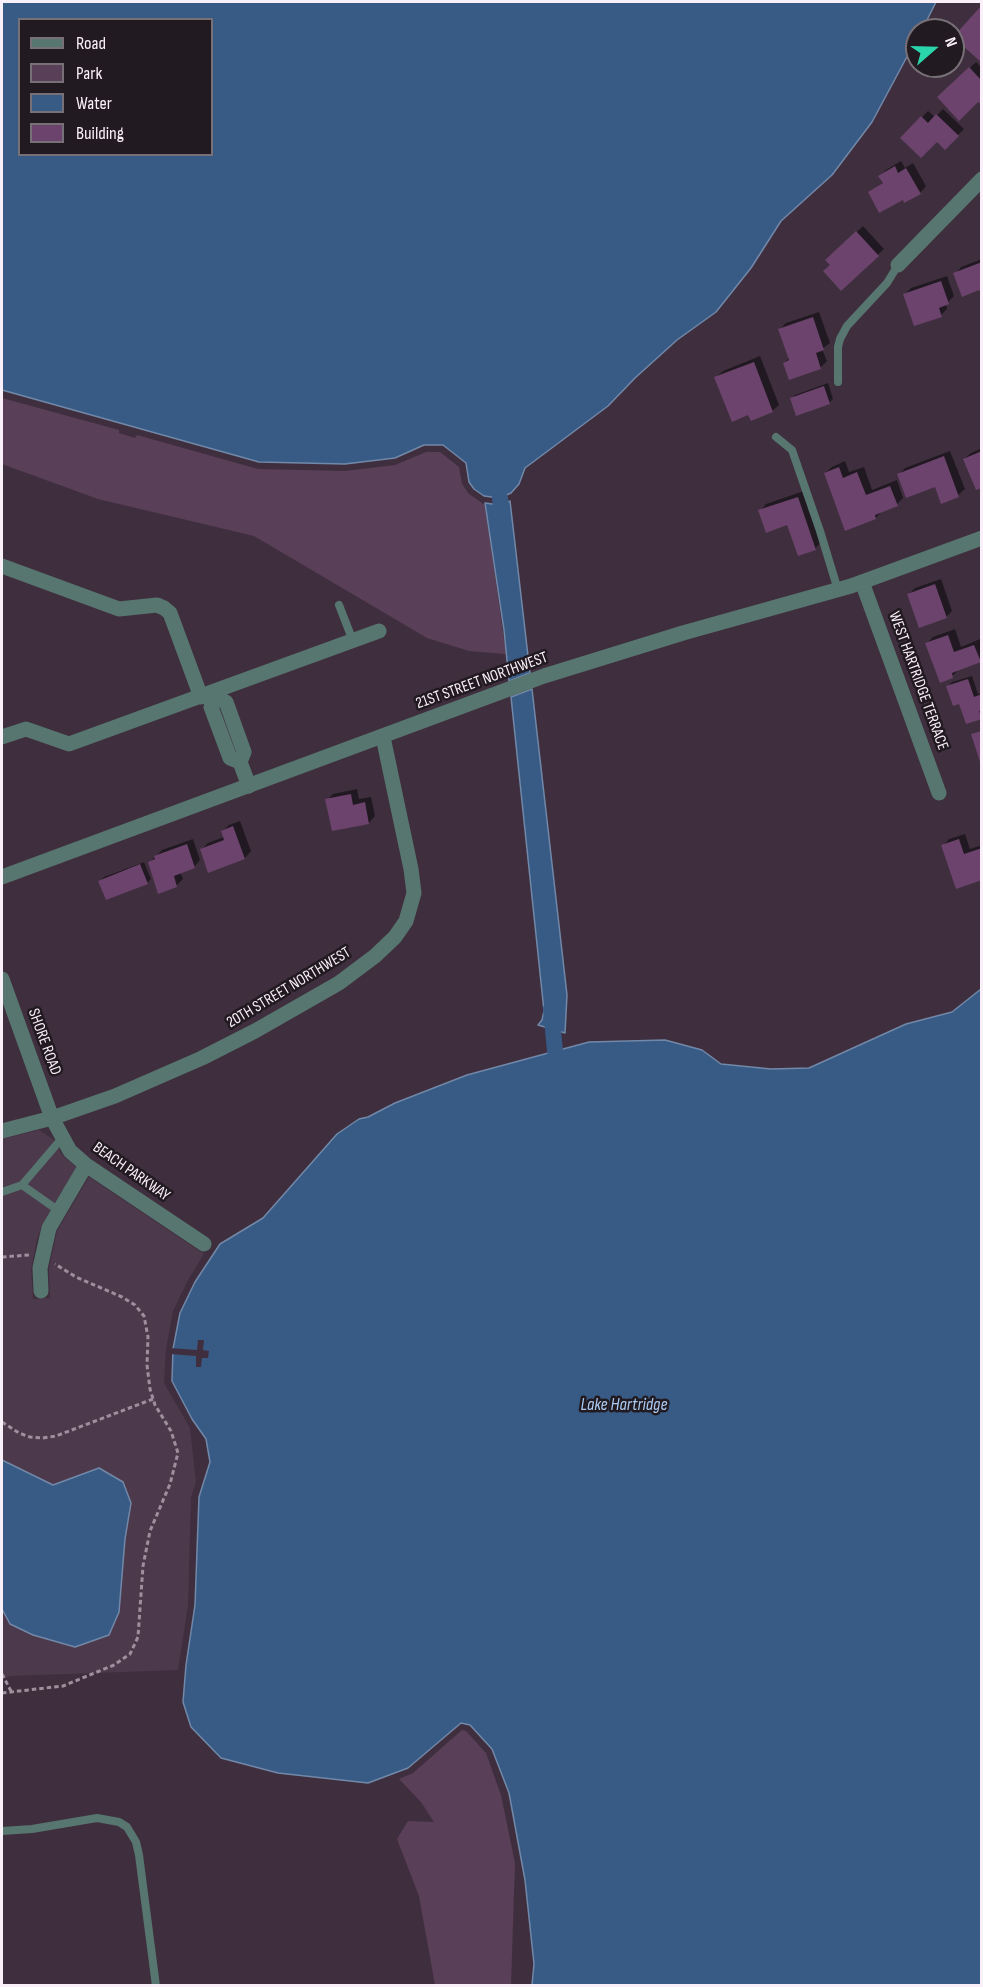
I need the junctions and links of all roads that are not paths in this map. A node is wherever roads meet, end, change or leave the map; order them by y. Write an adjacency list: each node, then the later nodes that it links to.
1 (980, 184): 2 (street)
2 (898, 265): 3 (lane)
3 (838, 382)
4 (776, 437): 8 (lane)
5 (981, 538): 7 (street, 21ST STREET NORTHWEST)
6 (2, 566): 12 (street)
7 (862, 582): 8 (street, 21ST STREET NORTHWEST); 19 (street, WEST HARTRIDGE TERRACE)
8 (838, 590): 14 (street, 21ST STREET NORTHWEST)
9 (339, 605): 11 (lane)
10 (379, 631): 11 (street)
11 (353, 641): 12 (street)
12 (211, 696): 13 (street); 15 (street); 16 (street)
13 (2, 737)
14 (383, 737): 18 (street, 21ST STREET NORTHWEST); 22 (street, 20TH STREET NORTHWEST)
15 (241, 742): 16 (street); 17 (street)
16 (226, 748): 17 (street)
17 (240, 762): 18 (street)
18 (249, 786): 20 (street, 21ST STREET NORTHWEST)
19 (939, 793)
20 (2, 877)
21 (2, 979): 22 (street, SHORE ROAD)
22 (52, 1118): 23 (street, 20TH STREET NORTHWEST); 24 (street, BEACH PARKWAY)
23 (2, 1131)
24 (63, 1137): 25 (street, BEACH PARKWAY); 26 (lane)
25 (86, 1165): 28 (street); 29 (street, BEACH PARKWAY)
26 (22, 1185): 27 (lane); 28 (lane)
27 (2, 1192)
28 (59, 1211): 30 (street)
29 (204, 1244)
30 (41, 1291)
31 (2, 1831): 32 (lane)
32 (156, 1986)

